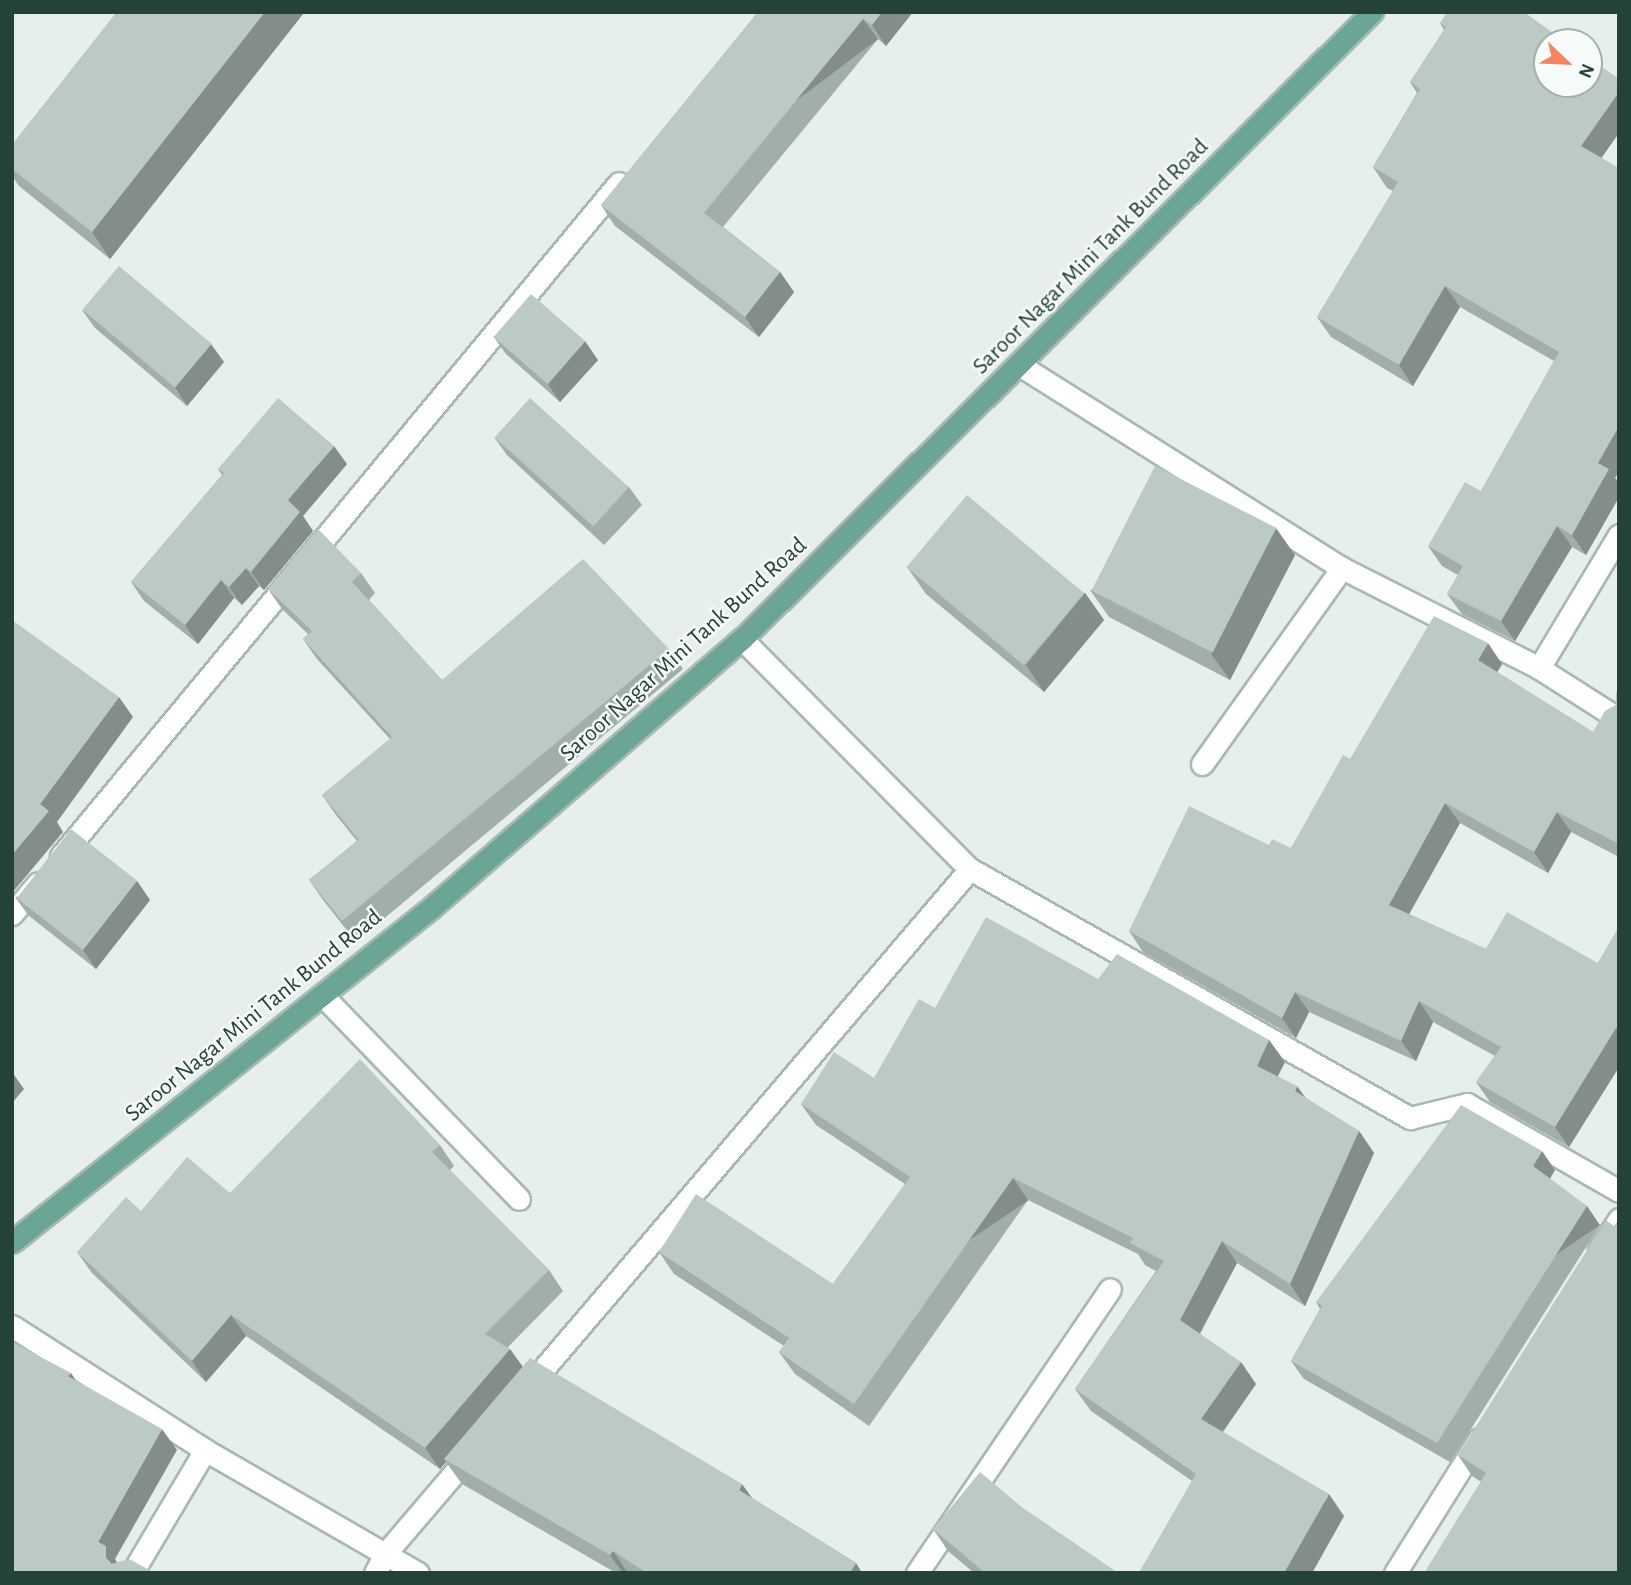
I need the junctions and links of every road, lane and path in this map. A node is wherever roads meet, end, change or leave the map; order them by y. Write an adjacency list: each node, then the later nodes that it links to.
1 (1372, 12): 3 (main road, Saroor Nagar Mini Tank Bund Road)
2 (636, 163): 11 (street)
3 (1021, 366): 5 (street); 6 (main road, Saroor Nagar Mini Tank Bund Road)
4 (1619, 536): 7 (street)
5 (1342, 568): 7 (street); 9 (street)
6 (742, 639): 10 (street); 12 (main road, Saroor Nagar Mini Tank Bund Road)
7 (1538, 668): 8 (street)
8 (1619, 719)
9 (1202, 764)
10 (970, 869): 13 (street); 20 (street)
11 (12, 914)
12 (323, 996): 14 (street); 16 (main road, Saroor Nagar Mini Tank Bund Road)
13 (1619, 1191)
14 (519, 1199)
15 (1619, 1219): 17 (street)
16 (12, 1242)
17 (1589, 1266)
18 (1110, 1289): 28 (street)
19 (12, 1326): 23 (street)
20 (511, 1406)
21 (1492, 1419): 29 (street)
22 (484, 1438): 24 (street)
23 (205, 1450): 24 (street); 25 (street)
24 (386, 1554): 26 (street); 27 (street)
25 (132, 1573)
26 (375, 1573)
27 (418, 1573)
28 (917, 1573)
29 (1395, 1573)

